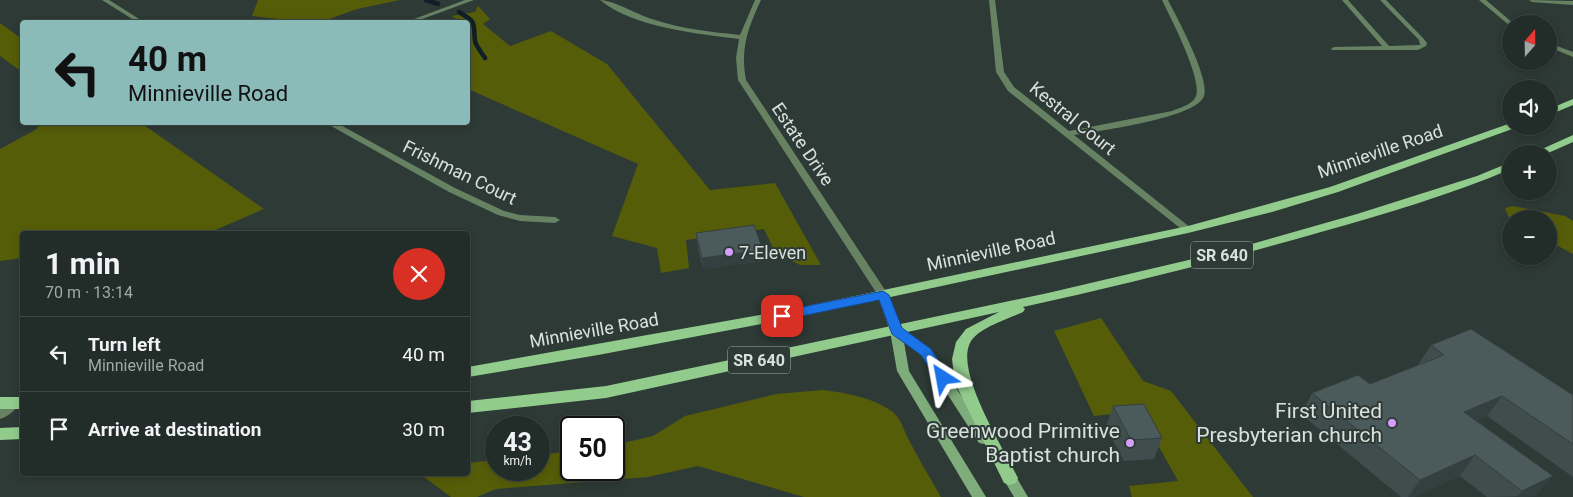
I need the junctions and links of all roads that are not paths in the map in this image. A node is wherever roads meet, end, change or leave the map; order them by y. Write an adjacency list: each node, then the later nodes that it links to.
1 (105, 0): 13 (street)
2 (470, 0): 14 (street)
3 (603, 0): 15 (street)
4 (758, 0): 15 (street, Estate Drive)
5 (992, 0): 24 (street, Kestral Court)
6 (1165, 0): 24 (street)
7 (1345, 0): 16 (street)
8 (1383, 0): 16 (street)
9 (1482, 0): 12 (street)
10 (1532, 0): 11 (street)
11 (1573, 3)
12 (1502, 17)
13 (138, 20)
14 (415, 20)
15 (743, 37): 30 (street, Estate Drive)
16 (1387, 48): 17 (street)
17 (1334, 49)
18 (1558, 49): 19 (street)
19 (1573, 55)
20 (1573, 102): 21 (main road)
21 (1557, 109)
22 (333, 125): 28 (street, Frishman Court)
23 (1502, 129): 29 (main road, Minnieville Road / SR 640)
24 (1068, 134): 29 (street, Kestral Court)
25 (1573, 138): 26 (main road)
26 (1557, 145)
27 (1502, 169): 31 (main road, SR 640)
28 (555, 220)
29 (1188, 230): 30 (main road, Minnieville Road / SR 640)
30 (883, 295): 32 (main road); 33 (main road, Minnieville Road / SR 640)
31 (1048, 297): 32 (main road, SR 640); 39 (main road)
32 (896, 330): 35 (main road, SR 640); 39 (main road); 40 (main road)
33 (470, 372)
34 (12, 403): 36 (street)
35 (470, 407)
36 (0, 414)
37 (0, 434): 38 (main road)
38 (20, 434)
39 (1010, 478): 41 (main road)
40 (979, 497)
41 (1022, 497)

